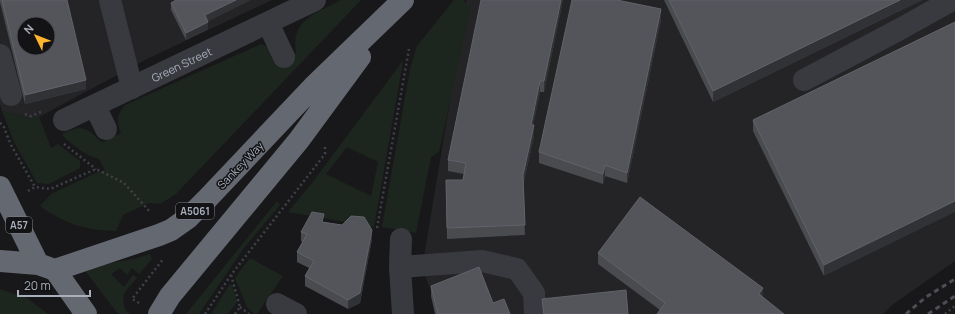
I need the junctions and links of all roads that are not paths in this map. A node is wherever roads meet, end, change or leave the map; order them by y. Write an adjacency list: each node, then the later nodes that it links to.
1 (110, 0): 9 (street)
2 (315, 0): 5 (street, Green Street)
3 (952, 0): 8 (street)
4 (398, 5): 17 (highway, Sankey Way / A5061); 19 (highway, Sankey Way / A5061)
5 (268, 23): 7 (street); 9 (street, Green Street)
6 (0, 55): 10 (street)
7 (284, 57)
8 (804, 80)
9 (132, 88): 11 (street, Green Street)
10 (11, 95)
11 (95, 106): 12 (street, Green Street); 13 (street)
12 (64, 120)
13 (106, 129)
14 (0, 187): 17 (highway, A57)
15 (401, 239): 18 (street)
16 (0, 261): 17 (highway)
17 (46, 267): 20 (highway, A57)
18 (400, 267): 21 (street); 22 (street)
19 (151, 310)
20 (86, 314)
21 (403, 314)
22 (535, 314)

